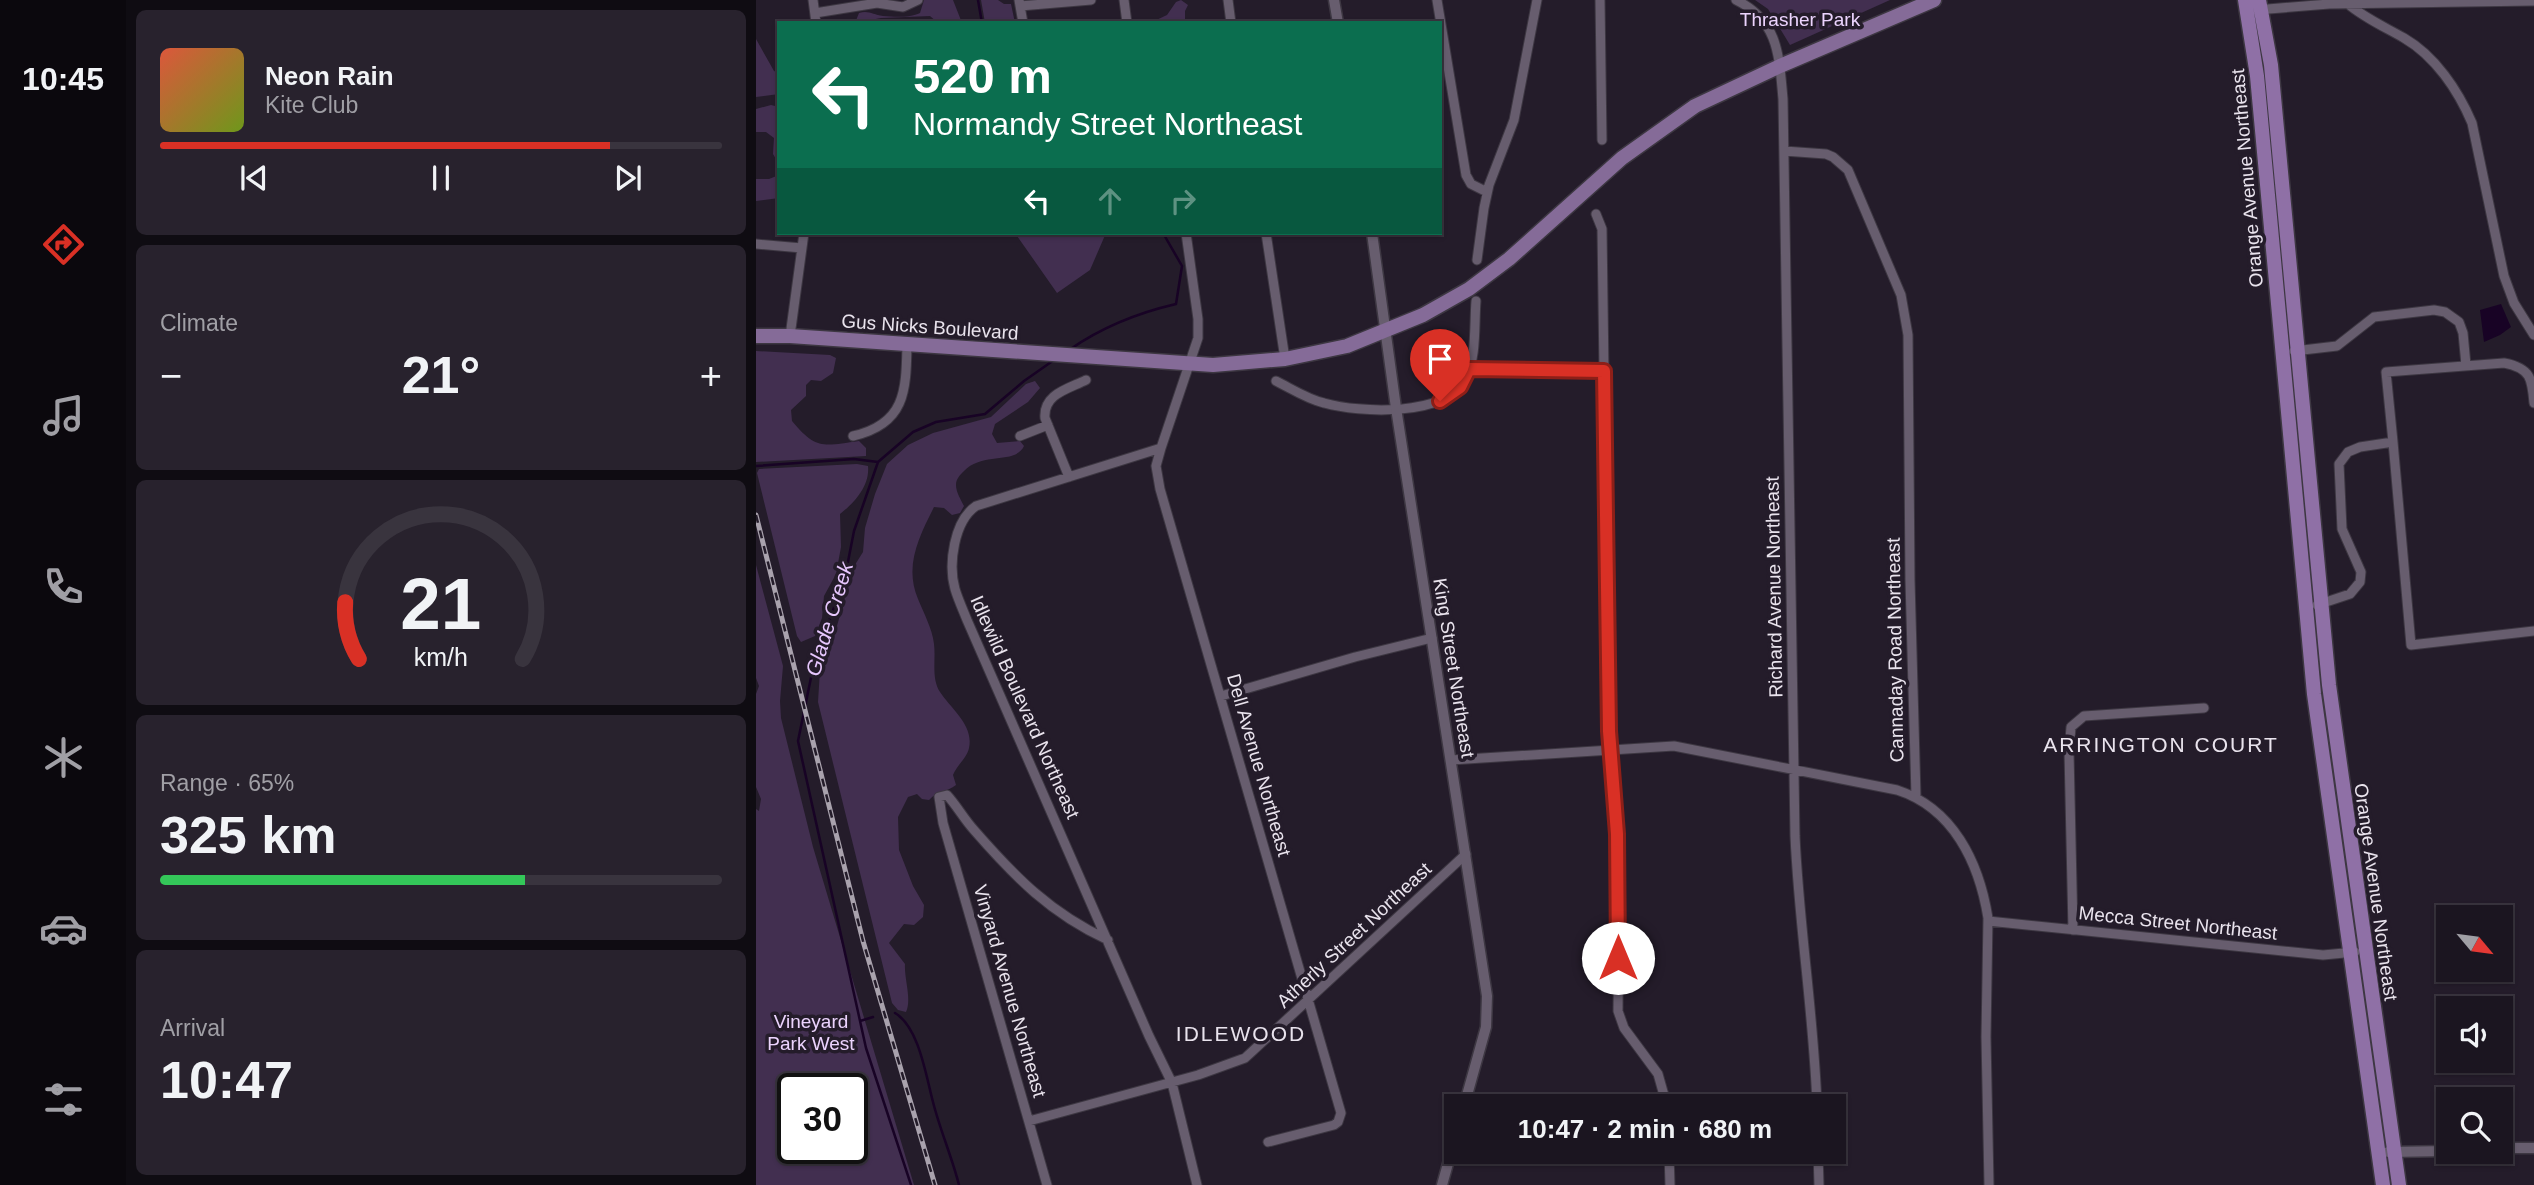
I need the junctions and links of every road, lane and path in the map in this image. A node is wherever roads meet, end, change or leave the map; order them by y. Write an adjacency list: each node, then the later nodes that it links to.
1 (813, 0): 17 (street)
2 (918, 0): 12 (street)
3 (1091, 0): 14 (street)
4 (1124, 0): 19 (street)
5 (1228, 0): 20 (street)
6 (1334, 0): 21 (street)
7 (1437, 0): 22 (street)
8 (1536, 0): 27 (street)
9 (1600, 0): 25 (street)
10 (1736, 0): 24 (street, Richard Avenue Northeast)
11 (1934, 0): 24 (main road, Gus Nicks Boulevard)
12 (885, 1): 17 (street)
13 (2534, 1): 15 (street)
14 (1019, 3): 18 (street)
15 (2348, 4): 16 (street); 38 (street)
16 (2253, 5): 42 (highway, Orange Avenue Northeast)
17 (815, 18)
18 (1023, 21)
19 (1127, 21)
20 (1231, 21)
21 (1338, 21)
22 (1440, 21)
23 (1442, 30): 27 (street)
24 (1780, 66): 26 (street, Richard Avenue Northeast); 37 (main road, Gus Nicks Boulevard)
25 (1602, 140)
26 (1784, 151): 66 (street, Richard Avenue Northeast); 67 (street, Cannaday Road Northeast)
27 (1487, 191): 35 (street)
28 (1596, 214): 47 (street)
29 (804, 235): 34 (street)
30 (1186, 235): 44 (street)
31 (1266, 235): 43 (street)
32 (1372, 235): 37 (street, King Street Northeast)
33 (756, 244): 34 (street)
34 (802, 248): 40 (street)
35 (1477, 260)
36 (1476, 301): 46 (street)
37 (1386, 331): 43 (main road, Gus Nicks Boulevard); 51 (street, King Street Northeast)
38 (2534, 335)
39 (756, 336): 40 (main road, Gus Nicks Boulevard)
40 (790, 336): 41 (main road, Gus Nicks Boulevard)
41 (906, 345): 44 (main road, Gus Nicks Boulevard); 53 (street)
42 (2290, 351): 45 (street); 58 (highway, Orange Avenue Northeast); 59 (highway, Orange Avenue Northeast)
43 (1285, 359): 44 (main road, Gus Nicks Boulevard)
44 (1190, 364): 56 (street)
45 (2466, 365): 50 (street); 55 (street)
46 (1469, 369): 47 (street); 51 (street)
47 (1604, 371): 64 (street)
48 (1086, 380): 52 (street)
49 (1276, 381): 51 (street)
50 (2534, 403)
51 (1396, 408): 61 (street, King Street Northeast)
52 (1048, 425): 54 (street); 57 (street)
53 (853, 436)
54 (1020, 436)
55 (2393, 442): 58 (street); 60 (street)
56 (1161, 448): 57 (street, Idlewild Boulevard Northeast); 62 (street, Dell Avenue Northeast)
57 (1069, 477): 71 (street, Idlewild Boulevard Northeast)
58 (2321, 604): 59 (street); 72 (highway, Orange Avenue Northeast)
59 (2305, 608): 73 (highway, Orange Avenue Northeast)
60 (2534, 631)
61 (1432, 638): 62 (street); 65 (street, King Street Northeast)
62 (1221, 695): 74 (street, Dell Avenue Northeast)
63 (2204, 708): 70 (street)
64 (1611, 750): 65 (street); 66 (street); 77 (street)
65 (1451, 760): 68 (street, King Street Northeast)
66 (1794, 769): 67 (street); 78 (street, Richard Avenue Northeast)
67 (1916, 796): 69 (street)
68 (1466, 854): 74 (street, Atherly Street Northeast); 76 (street, King Street Northeast)
69 (1988, 921): 70 (street, Mecca Street Northeast); 94 (street)
70 (2073, 930): 73 (street, Mecca Street Northeast)
71 (1108, 940): 75 (street, Idlewild Boulevard Northeast); 79 (street, Vinyard Avenue Northeast)
72 (2365, 951): 73 (street, Mecca Street Northeast); 85 (highway, Orange Avenue Northeast)
73 (2350, 953): 84 (highway, Orange Avenue Northeast)
74 (1308, 1001): 75 (street, Atherly Street Northeast); 80 (street, Dell Avenue Northeast)
75 (1171, 1081): 79 (street, Atherly Street Northeast); 90 (street, Idlewild Boulevard Northeast)
76 (1468, 1094)
77 (1664, 1094)
78 (1816, 1094)
79 (1029, 1121): 89 (street, Vinyard Avenue Northeast)
80 (1268, 1142)
81 (2534, 1147): 82 (street)
82 (2513, 1148)
83 (2436, 1151): 85 (street)
84 (2378, 1152): 85 (street); 95 (highway, Orange Avenue Northeast)
85 (2394, 1152): 96 (highway, Orange Avenue Northeast)
86 (1448, 1164): 91 (street)
87 (1670, 1164): 92 (street)
88 (1818, 1164): 93 (street)
89 (1047, 1185)
90 (1197, 1185)
91 (1442, 1185)
92 (1670, 1185)
93 (1819, 1185)
94 (1989, 1185)
95 (2383, 1185)
96 (2399, 1185)

